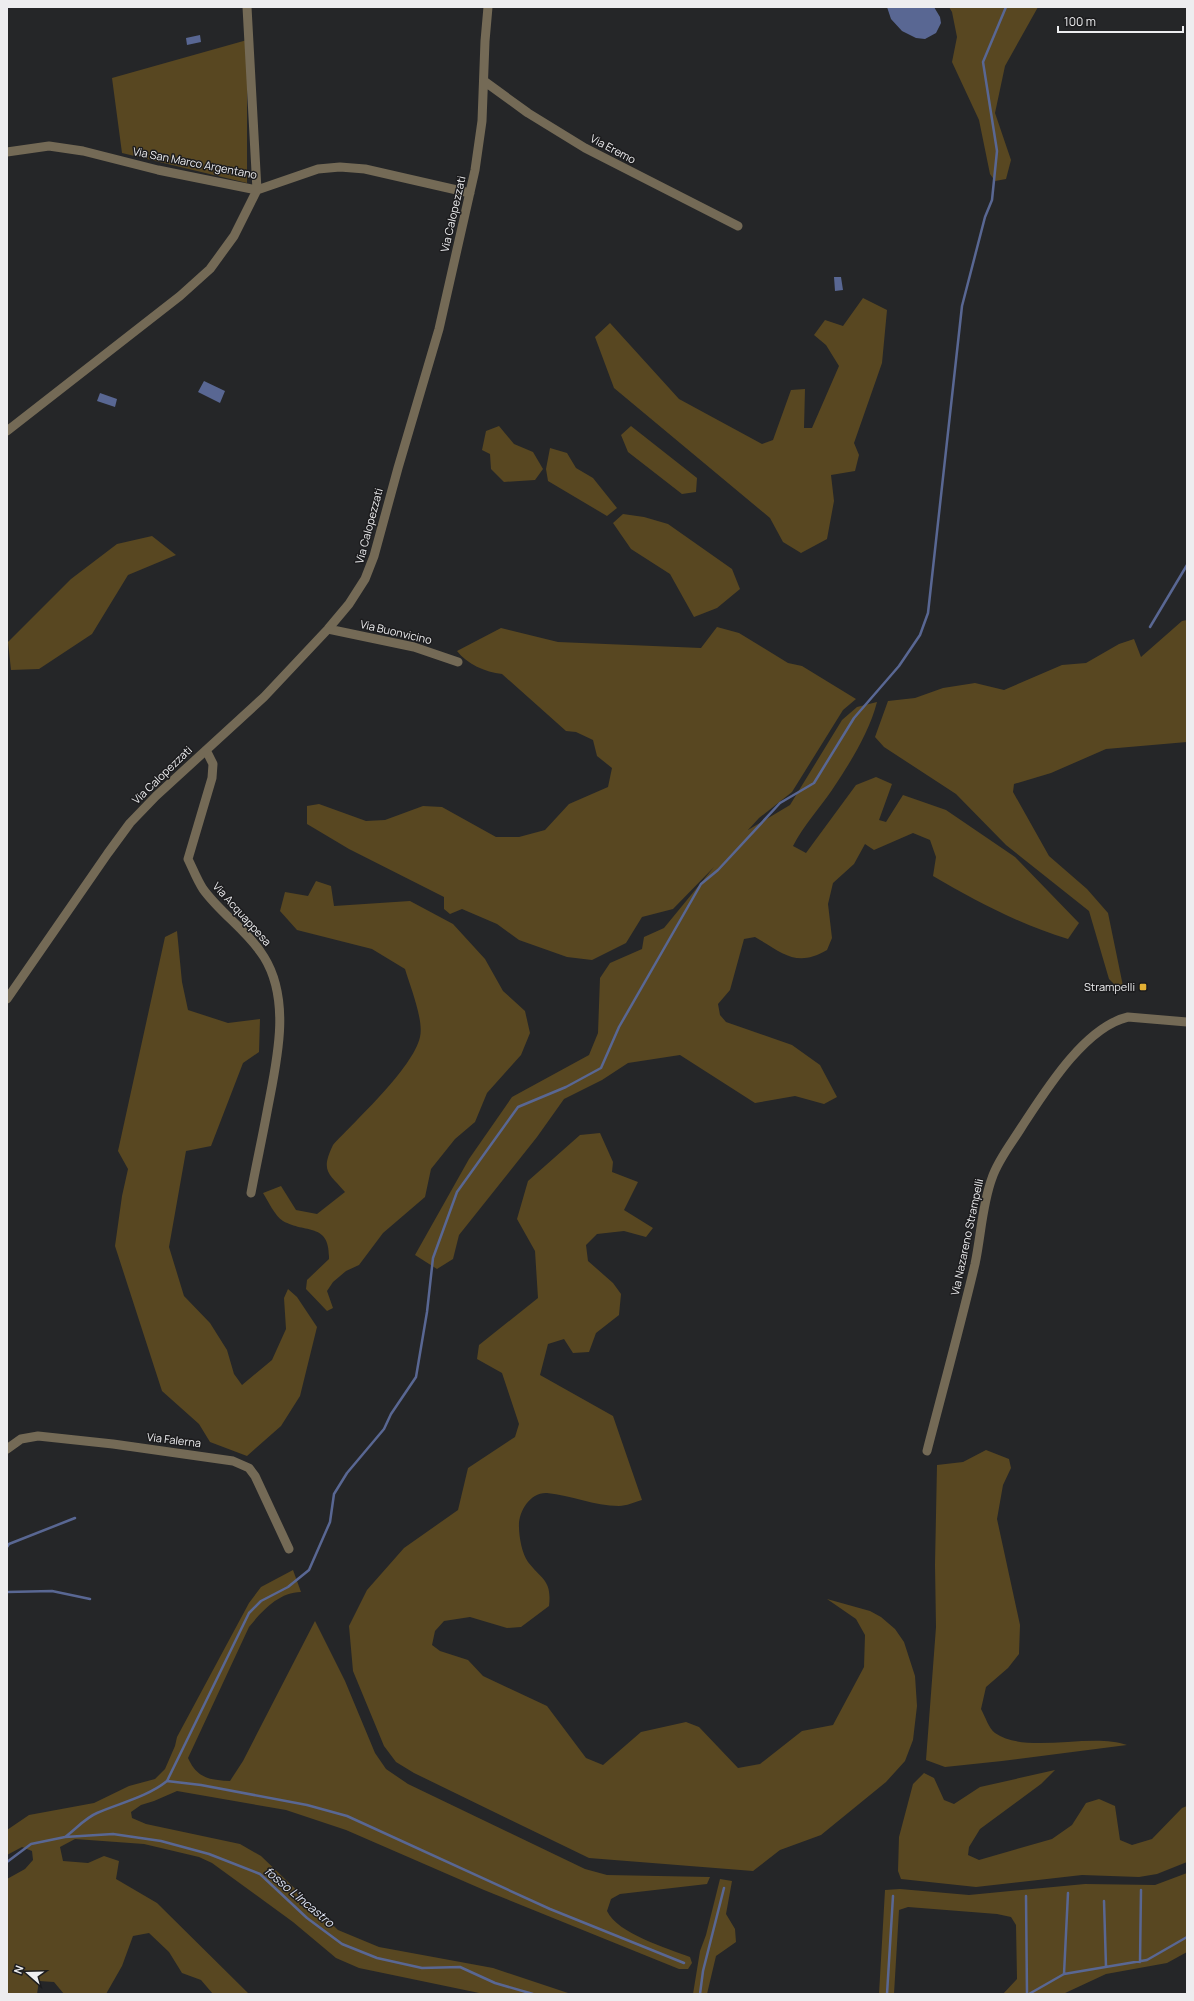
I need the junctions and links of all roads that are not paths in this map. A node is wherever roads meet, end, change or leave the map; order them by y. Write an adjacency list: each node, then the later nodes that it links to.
1 (247, 7): 5 (street)
2 (488, 7): 3 (street, Via Calopezzati)
3 (484, 81): 6 (street, Via Calopezzati); 7 (street, Via Eremo)
4 (7, 152): 5 (street, Via San Marco Argentano)
5 (256, 190): 6 (street, Via San Marco Argentano); 8 (street)
6 (470, 193): 9 (street, Via Calopezzati)
7 (738, 226)
8 (7, 430)
9 (328, 629): 10 (street, Via Buonvicino); 11 (street, Via Calopezzati)
10 (458, 662)
11 (206, 750): 12 (street, Via Calopezzati); 14 (street, Via Acquappesa)
12 (7, 999)
13 (1187, 1022): 16 (street, Via Nazareno Strampelli)
14 (251, 1193)
15 (7, 1449): 17 (street, Via Falerna)
16 (927, 1451)
17 (289, 1549)

